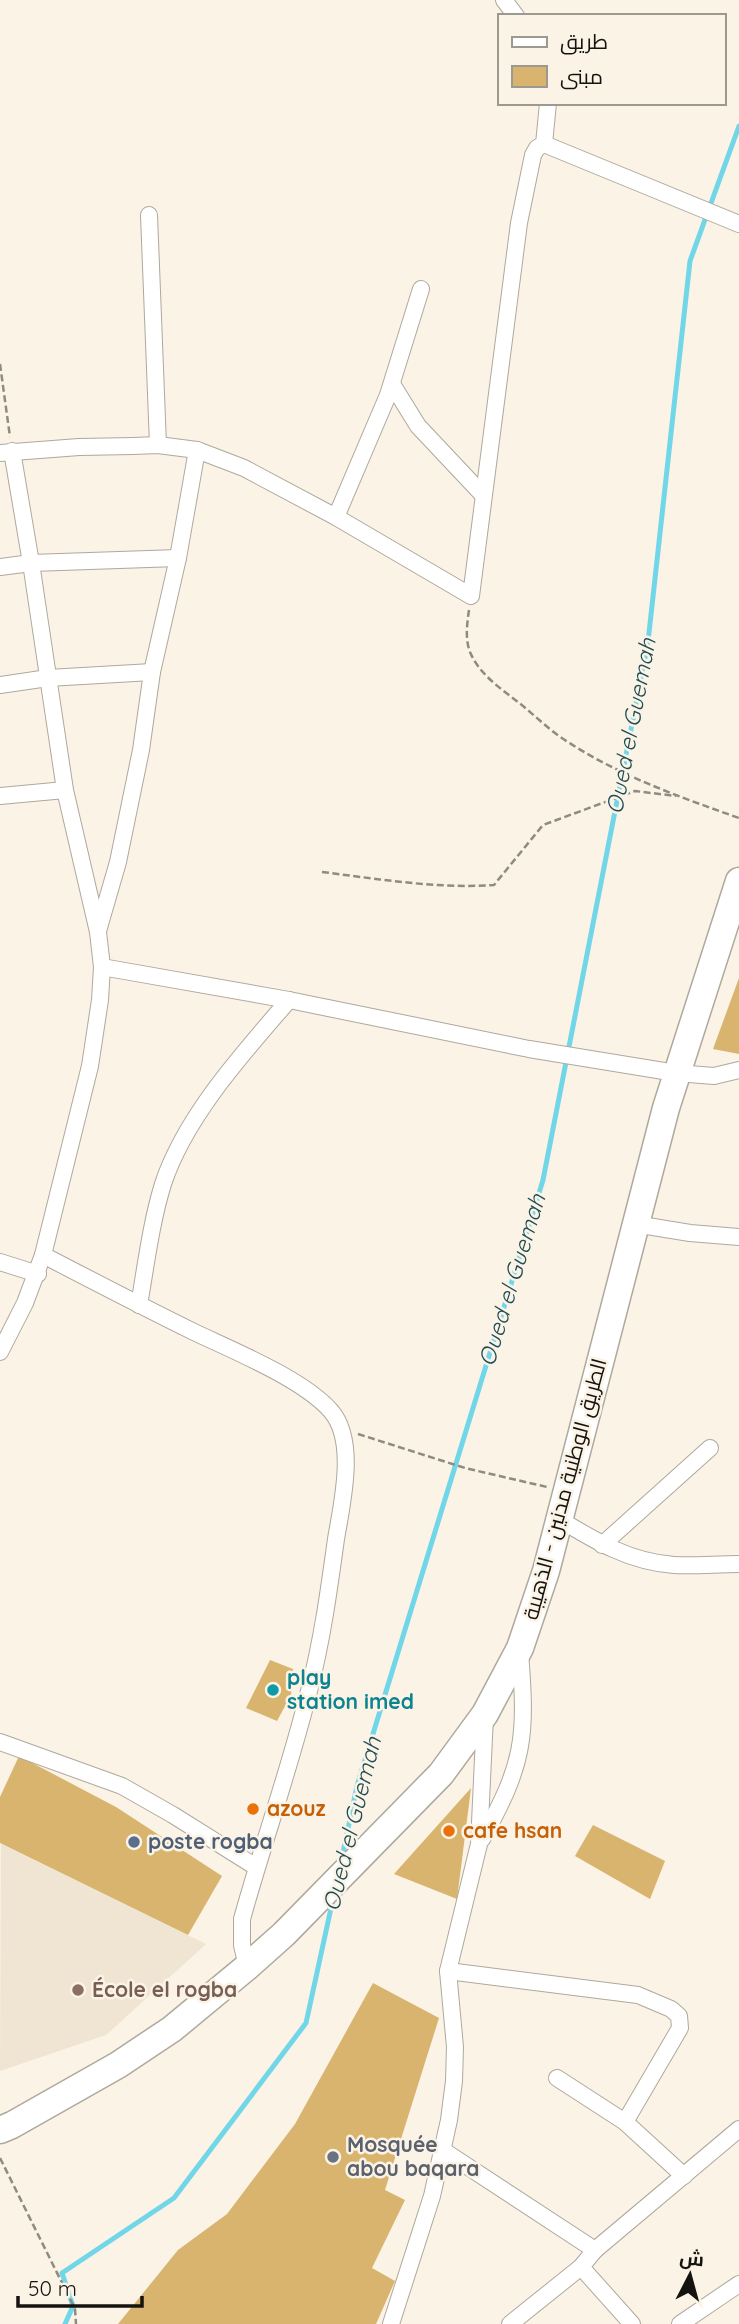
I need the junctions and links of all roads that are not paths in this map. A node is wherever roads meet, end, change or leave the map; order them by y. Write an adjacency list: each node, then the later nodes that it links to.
1 (548, 105): 2 (street)
2 (544, 144): 4 (street); 10 (street)
3 (149, 215): 7 (street)
4 (739, 224)
5 (421, 289): 6 (street)
6 (392, 384): 10 (street); 11 (street)
7 (158, 445): 8 (street); 9 (street)
8 (197, 450): 11 (street); 12 (street)
9 (6, 452): 13 (street)
10 (483, 495): 11 (street)
11 (336, 517)
12 (178, 558): 13 (street); 15 (street)
13 (31, 562): 14 (street); 16 (street)
14 (0, 567)
15 (152, 672): 16 (street); 21 (street)
16 (48, 678): 17 (street); 18 (street)
17 (0, 685)
18 (65, 790): 19 (street); 21 (street)
19 (0, 796)
20 (739, 883): 25 (main road, الطريق الوطنية مدنين - الذهيبة)
21 (97, 932): 22 (street)
22 (102, 967): 23 (street); 28 (street)
23 (289, 1000): 25 (street); 31 (street)
24 (739, 1070): 25 (street)
25 (676, 1073): 26 (main road, الطريق الوطنية مدنين - الذهيبة)
26 (635, 1224): 27 (street); 34 (main road, الطريق الوطنية مدنين - الذهيبة)
27 (739, 1237)
28 (43, 1255): 30 (street); 31 (street)
29 (0, 1262): 30 (street)
30 (38, 1274): 32 (street)
31 (139, 1305): 41 (street)
32 (0, 1352)
33 (710, 1448): 35 (street)
34 (559, 1519): 35 (street); 37 (main road, الطريق الوطنية مدنين - الذهيبة)
35 (602, 1545): 36 (street)
36 (739, 1564)
37 (520, 1648): 38 (main road, الطريق الوطنية مدنين - الذهيبة); 40 (street)
38 (485, 1714): 40 (street); 42 (main road, الطريق الوطنية مدنين - الذهيبة)
39 (0, 1742): 41 (street)
40 (479, 1844): 43 (street)
41 (256, 1867): 42 (street)
42 (247, 1968): 47 (main road, الطريق الوطنية مدنين - الذهيبة)
43 (448, 1971): 45 (street); 48 (street)
44 (557, 2078): 45 (street)
45 (625, 2122): 49 (street)
46 (739, 2129): 49 (street)
47 (0, 2130)
48 (444, 2151): 50 (street); 53 (street)
49 (684, 2176): 50 (street)
50 (595, 2250): 51 (street)
51 (580, 2267): 54 (street); 55 (street)
52 (739, 2284): 56 (street)
53 (391, 2324)
54 (510, 2324)
55 (632, 2324)
56 (680, 2324)

